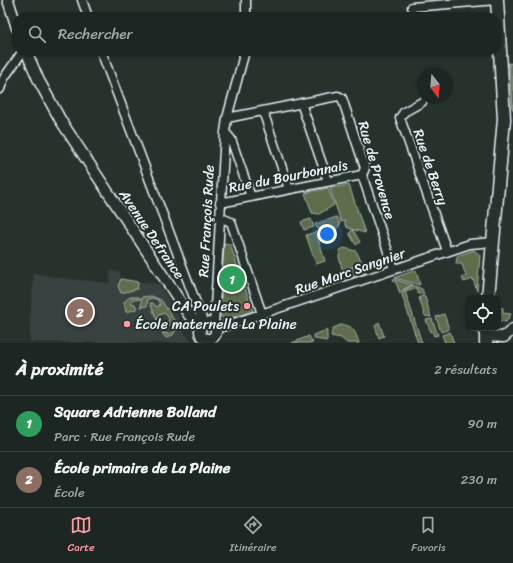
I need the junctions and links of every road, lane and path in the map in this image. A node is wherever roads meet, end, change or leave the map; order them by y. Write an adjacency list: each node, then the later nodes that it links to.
1 (8, 0): 6 (street)
2 (82, 0): 7 (street)
3 (246, 0): 8 (street)
4 (497, 0): 5 (street); 9 (main road)
5 (412, 7)
6 (12, 12)
7 (86, 12)
8 (246, 12)
9 (498, 12)
10 (21, 56): 15 (street)
11 (27, 56): 32 (street, Avenue Defrance)
12 (103, 56): 32 (street)
13 (244, 56): 19 (street, Rue François Rude)
14 (500, 56): 27 (main road)
15 (0, 89)
16 (301, 104): 18 (street, Rue de Provence); 21 (street, Rue de Provence); 22 (street)
17 (418, 104): 28 (street, Rue de Berry)
18 (263, 111): 19 (street, Rue de Provence); 23 (street)
19 (227, 118): 20 (street, Rue François Rude)
20 (225, 132): 24 (street); 25 (street, Rue François Rude)
21 (362, 175): 22 (street, Rue du Bourbonnais); 29 (street, Rue de Provence)
22 (328, 181): 23 (street, Rue du Bourbonnais)
23 (289, 189): 24 (street, Rue du Bourbonnais)
24 (251, 197): 25 (street, Rue du Bourbonnais)
25 (220, 203): 26 (street, Rue François Rude)
26 (219, 217): 31 (street); 32 (street, Rue François Rude)
27 (493, 242): 28 (street, Rue Marc Sangnier); 30 (main road)
28 (447, 251): 29 (street, Rue Marc Sangnier)
29 (394, 269): 31 (street, Rue Marc Sangnier)
30 (488, 295)
31 (262, 314): 32 (street, Rue Marc Sangnier)
32 (209, 326): 35 (street); 35 (street, Avenue Defrance)
33 (513, 329): 34 (street)
34 (486, 336)
35 (210, 341)

